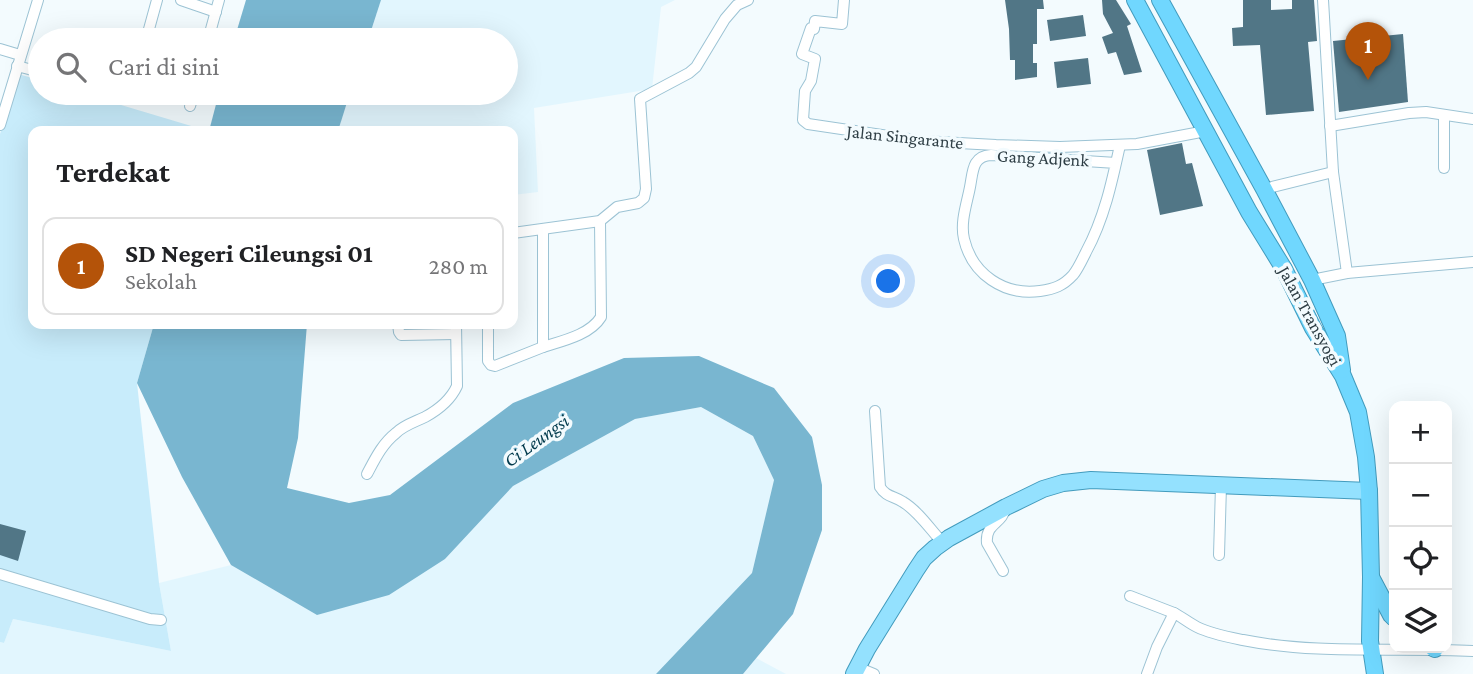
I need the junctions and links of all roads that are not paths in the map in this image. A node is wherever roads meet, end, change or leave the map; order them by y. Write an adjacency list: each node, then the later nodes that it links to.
1 (38, 0): 11 (street)
2 (158, 0): 12 (street)
3 (181, 0): 10 (street)
4 (219, 0): 10 (street)
5 (748, 0): 29 (street)
6 (844, 0): 24 (street, Jalan Singarante)
7 (1135, 0): 23 (highway, Jalan Transyogi)
8 (1160, 0): 28 (highway, Jalan Transyogi)
9 (1323, 0): 22 (street)
10 (216, 12): 13 (street)
11 (29, 28)
12 (150, 28)
13 (211, 28)
14 (28, 31): 16 (street)
15 (0, 49): 16 (street)
16 (20, 55): 17 (street)
17 (17, 66): 18 (street); 21 (street)
18 (28, 69)
19 (1444, 115): 20 (street); 22 (street); 26 (street)
20 (1473, 120)
21 (0, 125)
22 (1330, 126): 27 (street)
23 (1206, 131): 24 (street, Jalan Singarante); 39 (highway, Jalan Transyogi)
24 (1120, 145): 25 (street, Gang Adjenk)
25 (1116, 163): 25 (street, Gang Adjenk)
26 (1444, 168)
27 (1333, 172): 28 (street); 33 (street)
28 (1264, 189): 34 (highway, Jalan Transyogi)
29 (600, 221): 30 (street); 38 (street)
30 (543, 230): 31 (street); 38 (street)
31 (518, 232)
32 (1473, 262): 33 (street)
33 (1347, 274): 34 (street)
34 (1312, 280): 39 (highway, Jalan Transyogi)
35 (399, 329): 36 (street)
36 (456, 329): 41 (street)
37 (488, 329): 38 (street)
38 (543, 347)
39 (1343, 376): 43 (highway)
40 (876, 411): 45 (street)
41 (367, 474)
42 (1221, 486): 43 (main road); 44 (main road); 46 (street)
43 (1369, 492): 49 (highway)
44 (1006, 507): 45 (main road); 47 (street)
45 (942, 542): 58 (main road)
46 (1219, 555)
47 (1003, 571)
48 (0, 575): 53 (street)
49 (1371, 577): 51 (highway); 54 (highway)
50 (1130, 596): 52 (street)
51 (1389, 611)
52 (1174, 612): 54 (street); 60 (street)
53 (161, 620)
54 (1372, 649): 55 (street); 61 (highway)
55 (1389, 649)
56 (1452, 649): 57 (street)
57 (1473, 651)
58 (855, 670): 59 (street)
59 (874, 674)
60 (1147, 674)
61 (1375, 674)

